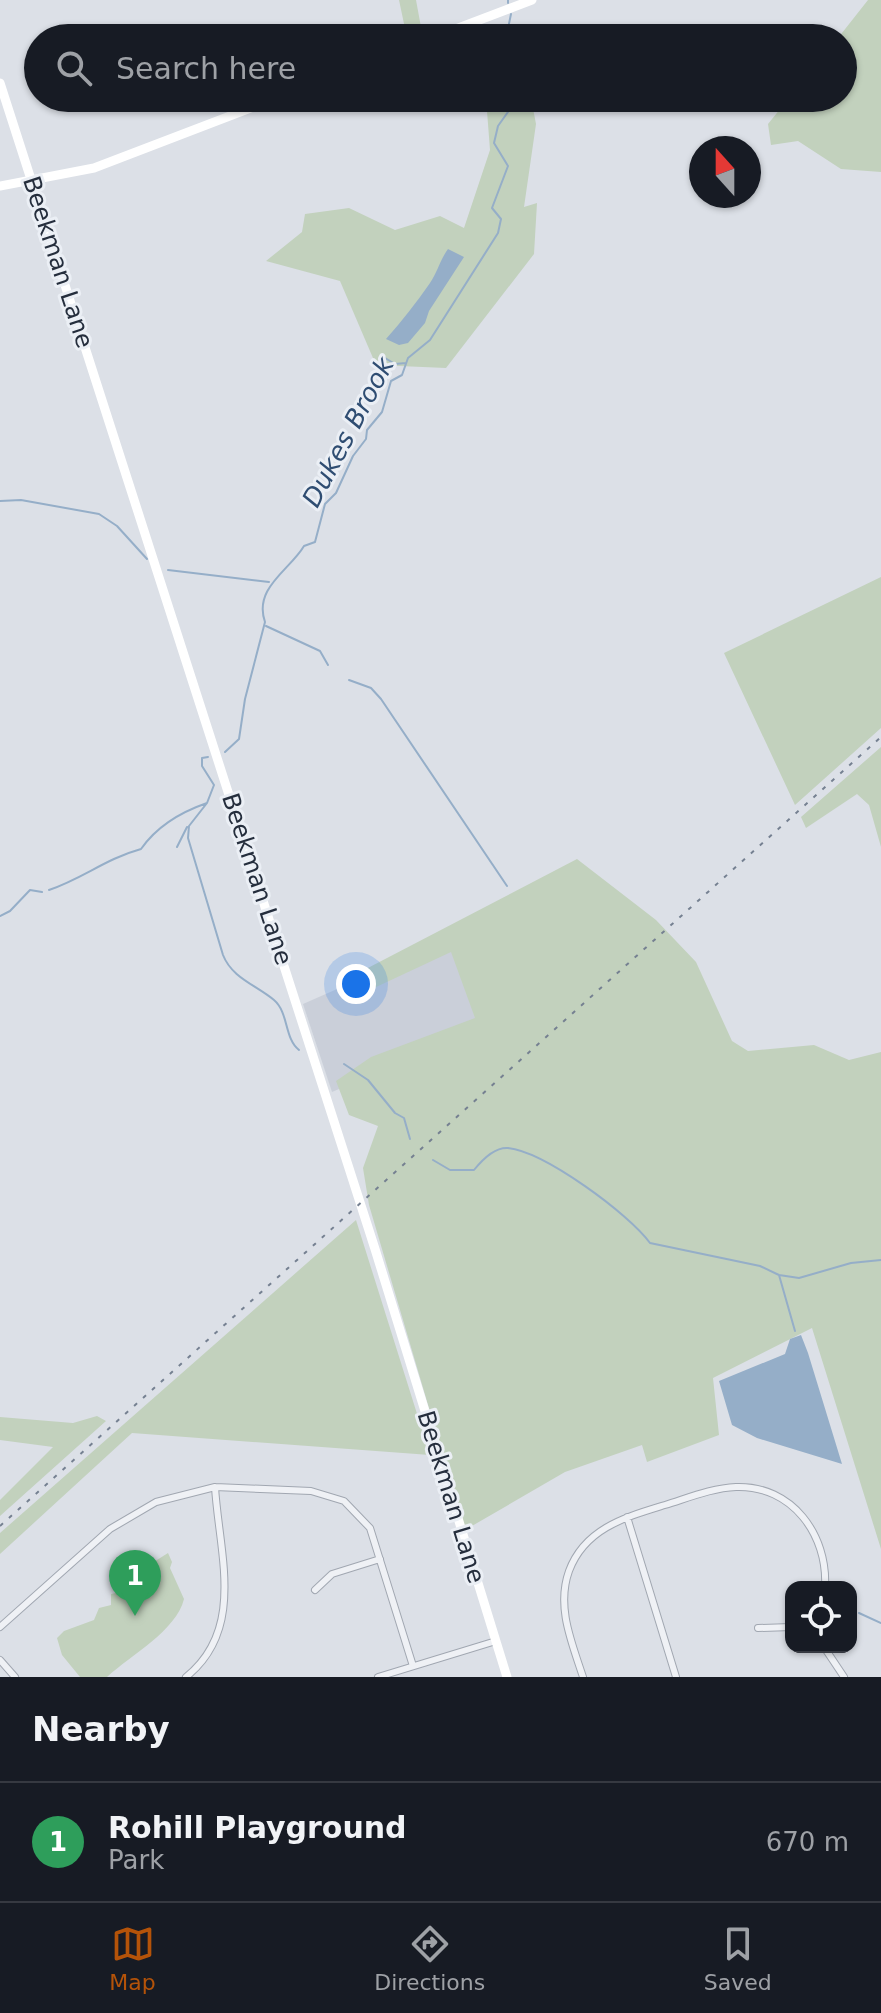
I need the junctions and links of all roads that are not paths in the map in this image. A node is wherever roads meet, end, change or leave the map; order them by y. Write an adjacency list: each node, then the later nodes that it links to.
1 (532, 0): 2 (street)
2 (469, 24)
3 (0, 83): 5 (street, Beekman Lane)
4 (241, 112): 5 (street)
5 (32, 181): 6 (street); 15 (street, Beekman Lane)
6 (0, 186)
7 (215, 1487): 9 (street); 12 (street); 20 (street)
8 (627, 1517): 10 (street); 23 (street); 24 (street)
9 (380, 1559): 11 (street); 18 (street)
10 (825, 1581)
11 (315, 1590)
12 (0, 1627)
13 (785, 1627): 14 (street)
14 (758, 1628)
15 (496, 1641): 18 (street); 22 (street, Beekman Lane)
16 (828, 1653): 25 (street)
17 (0, 1660): 19 (street)
18 (413, 1666): 21 (street)
19 (15, 1677)
20 (186, 1677)
21 (378, 1677)
22 (507, 1677)
23 (583, 1677)
24 (676, 1677)
25 (844, 1677)

